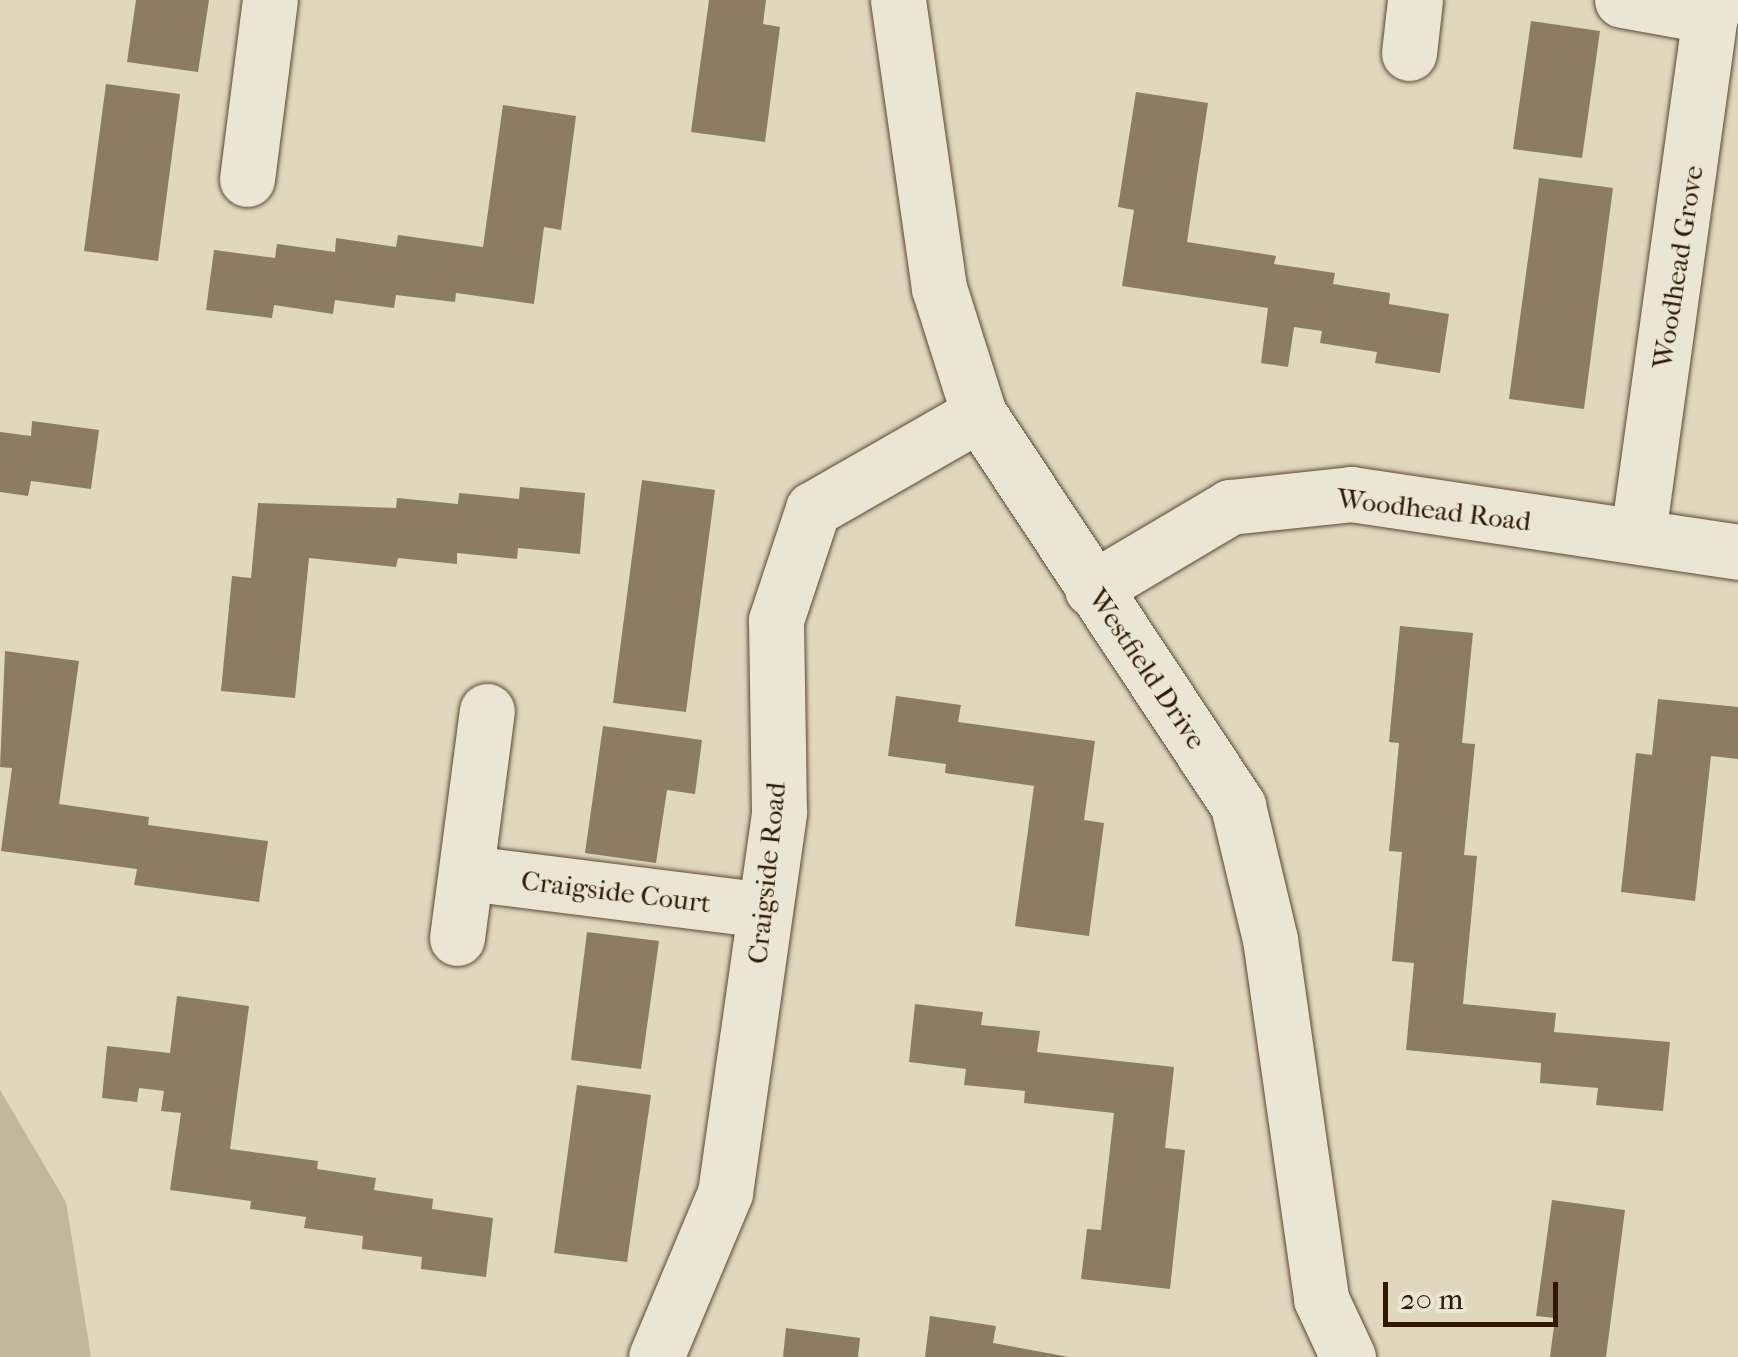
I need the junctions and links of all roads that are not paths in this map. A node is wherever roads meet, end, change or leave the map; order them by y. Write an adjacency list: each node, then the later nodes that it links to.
1 (270, 0): 5 (street)
2 (898, 0): 6 (street, Westfield Drive)
3 (1622, 0): 4 (street)
4 (1712, 8): 7 (street, Woodhead Grove)
5 (247, 179)
6 (979, 414): 9 (street, Westfield Drive); 12 (street, Craigside Road)
7 (1638, 534): 8 (street, Woodhead Road); 9 (street, Woodhead Road)
8 (1738, 552)
9 (1092, 589): 15 (street, Westfield Drive)
10 (487, 711): 11 (street)
11 (468, 873): 12 (street, Craigside Court); 13 (street)
12 (766, 910): 14 (street, Craigside Road)
13 (457, 938)
14 (656, 1357)
15 (1348, 1357)

